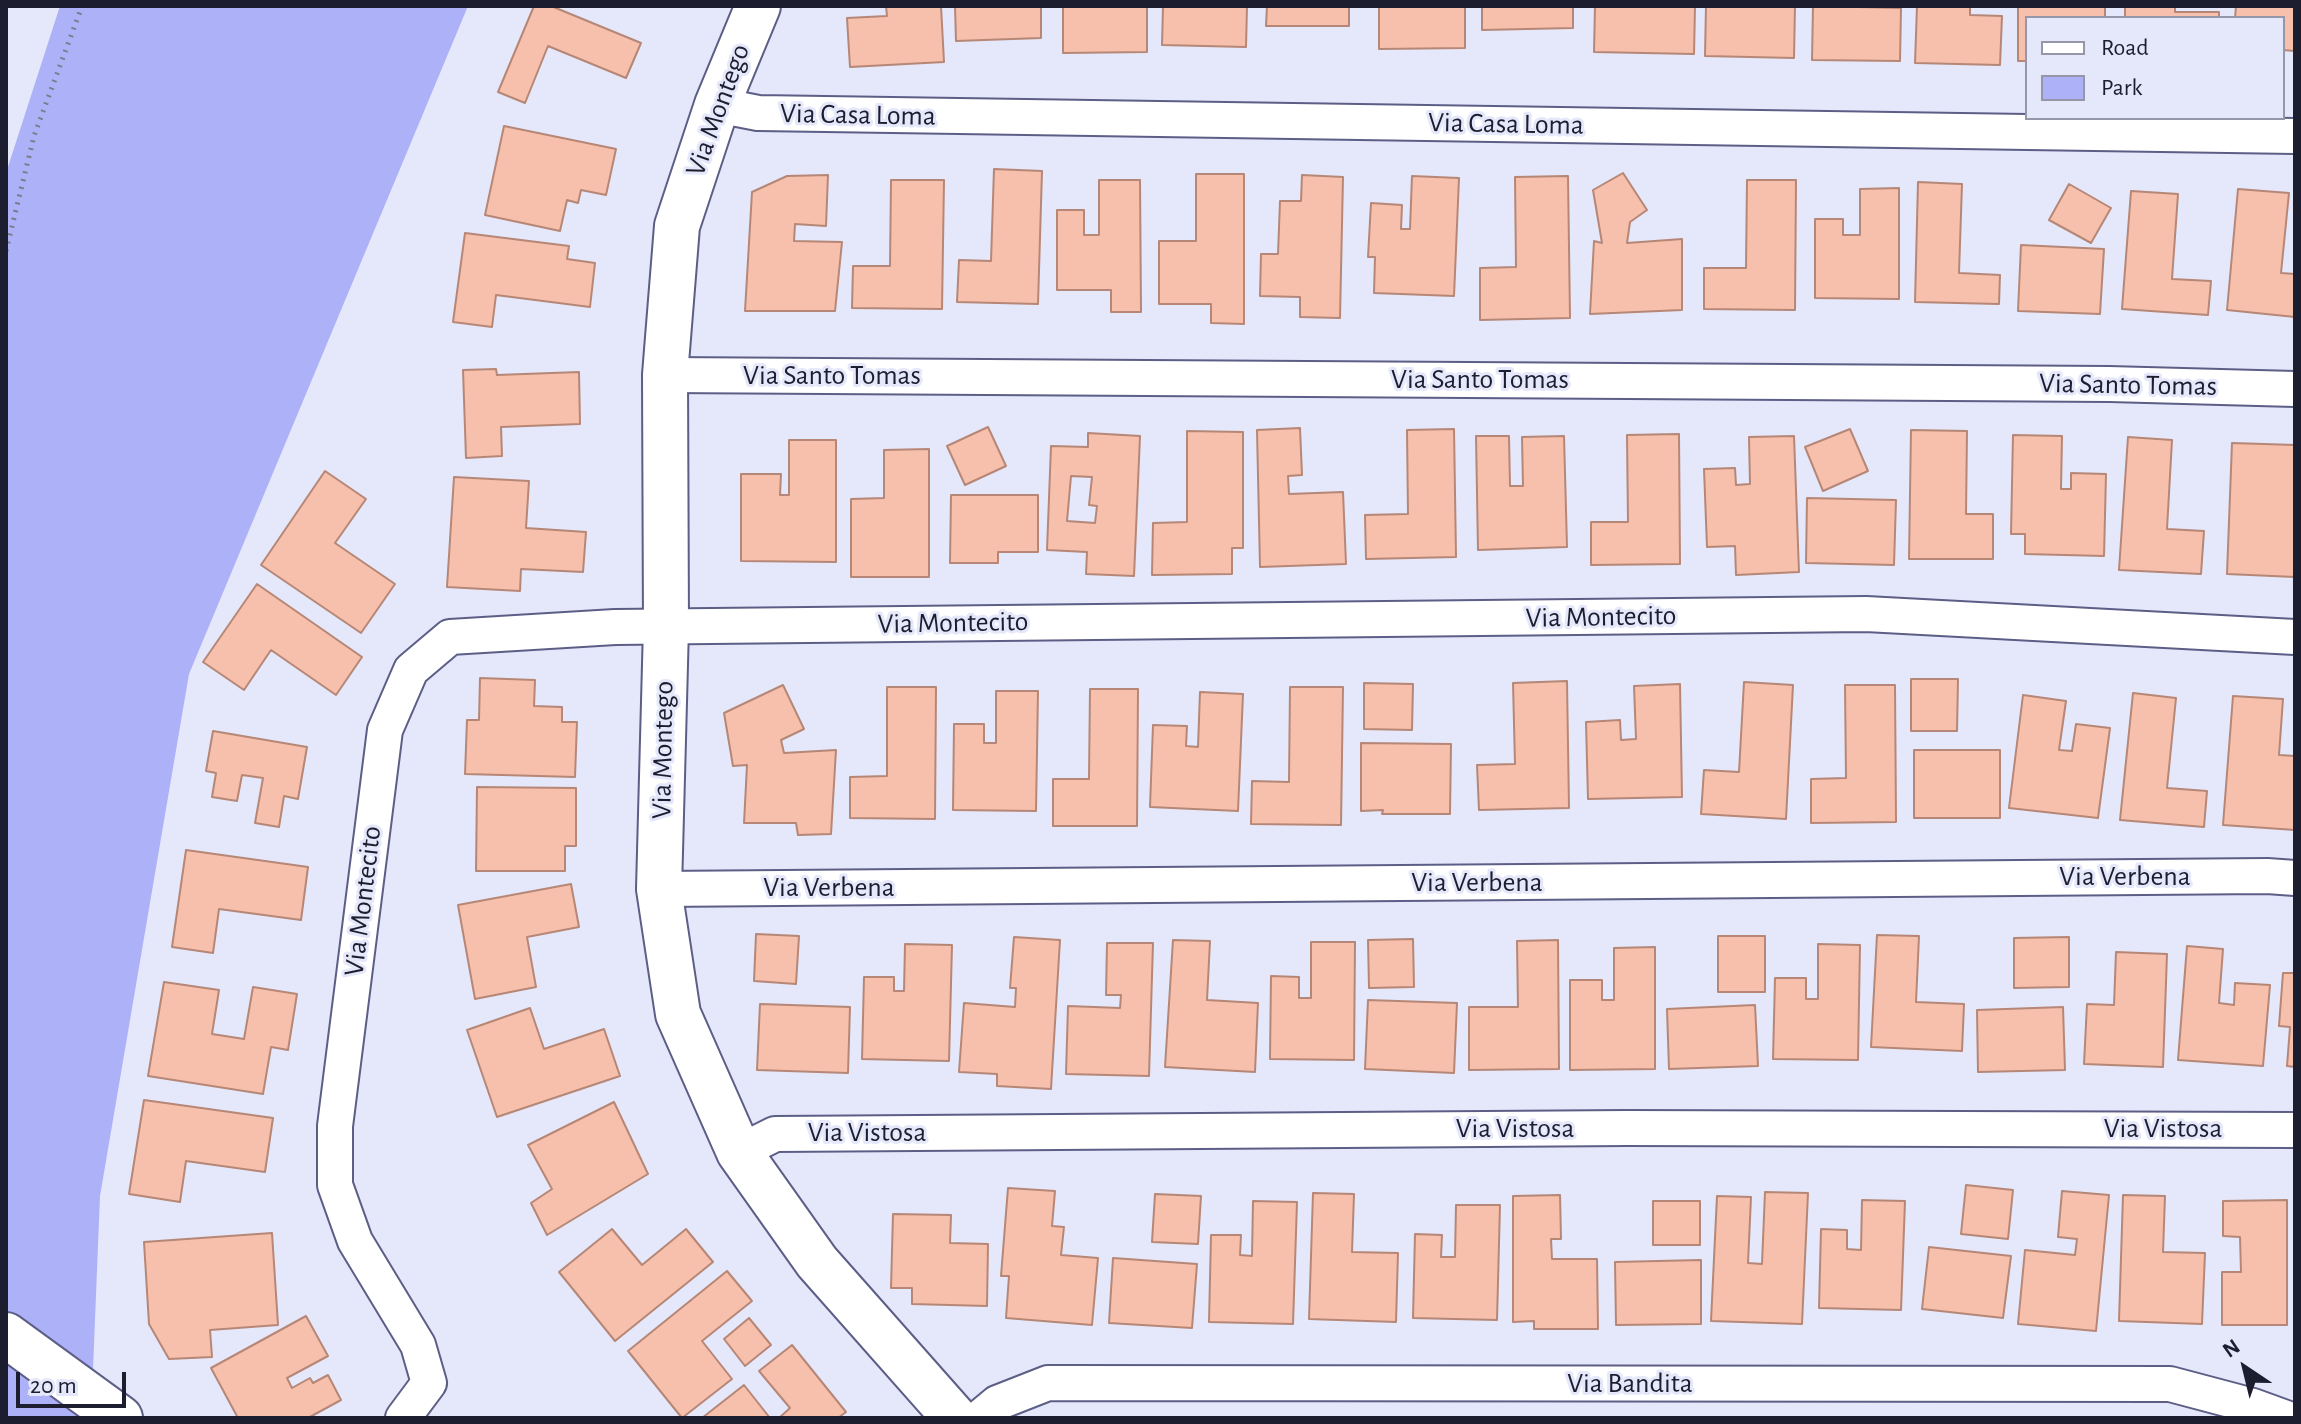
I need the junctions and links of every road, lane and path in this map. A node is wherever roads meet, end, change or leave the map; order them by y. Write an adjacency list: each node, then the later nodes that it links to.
1 (82, 6): 5 (path)
2 (758, 6): 3 (street, Via Montego)
3 (717, 105): 4 (street, Via Casa Loma); 6 (street, Via Montego)
4 (2295, 136)
5 (6, 251)
6 (665, 375): 7 (street, Via Santo Tomas); 8 (street, Via Montego)
7 (2295, 389)
8 (666, 627): 9 (street, Via Montecito); 11 (street, Via Montego); 16 (street, Via Montecito)
9 (2295, 637)
10 (2295, 878): 11 (street, Via Verbena)
11 (659, 889): 13 (street, Via Montego)
12 (2295, 1130): 13 (street, Via Vistosa)
13 (739, 1152): 17 (street, Via Montego)
14 (6, 1335): 15 (street)
15 (120, 1418)
16 (403, 1418)
17 (955, 1418)
18 (979, 1418): 19 (street, Via Bandita)
19 (2286, 1418)

